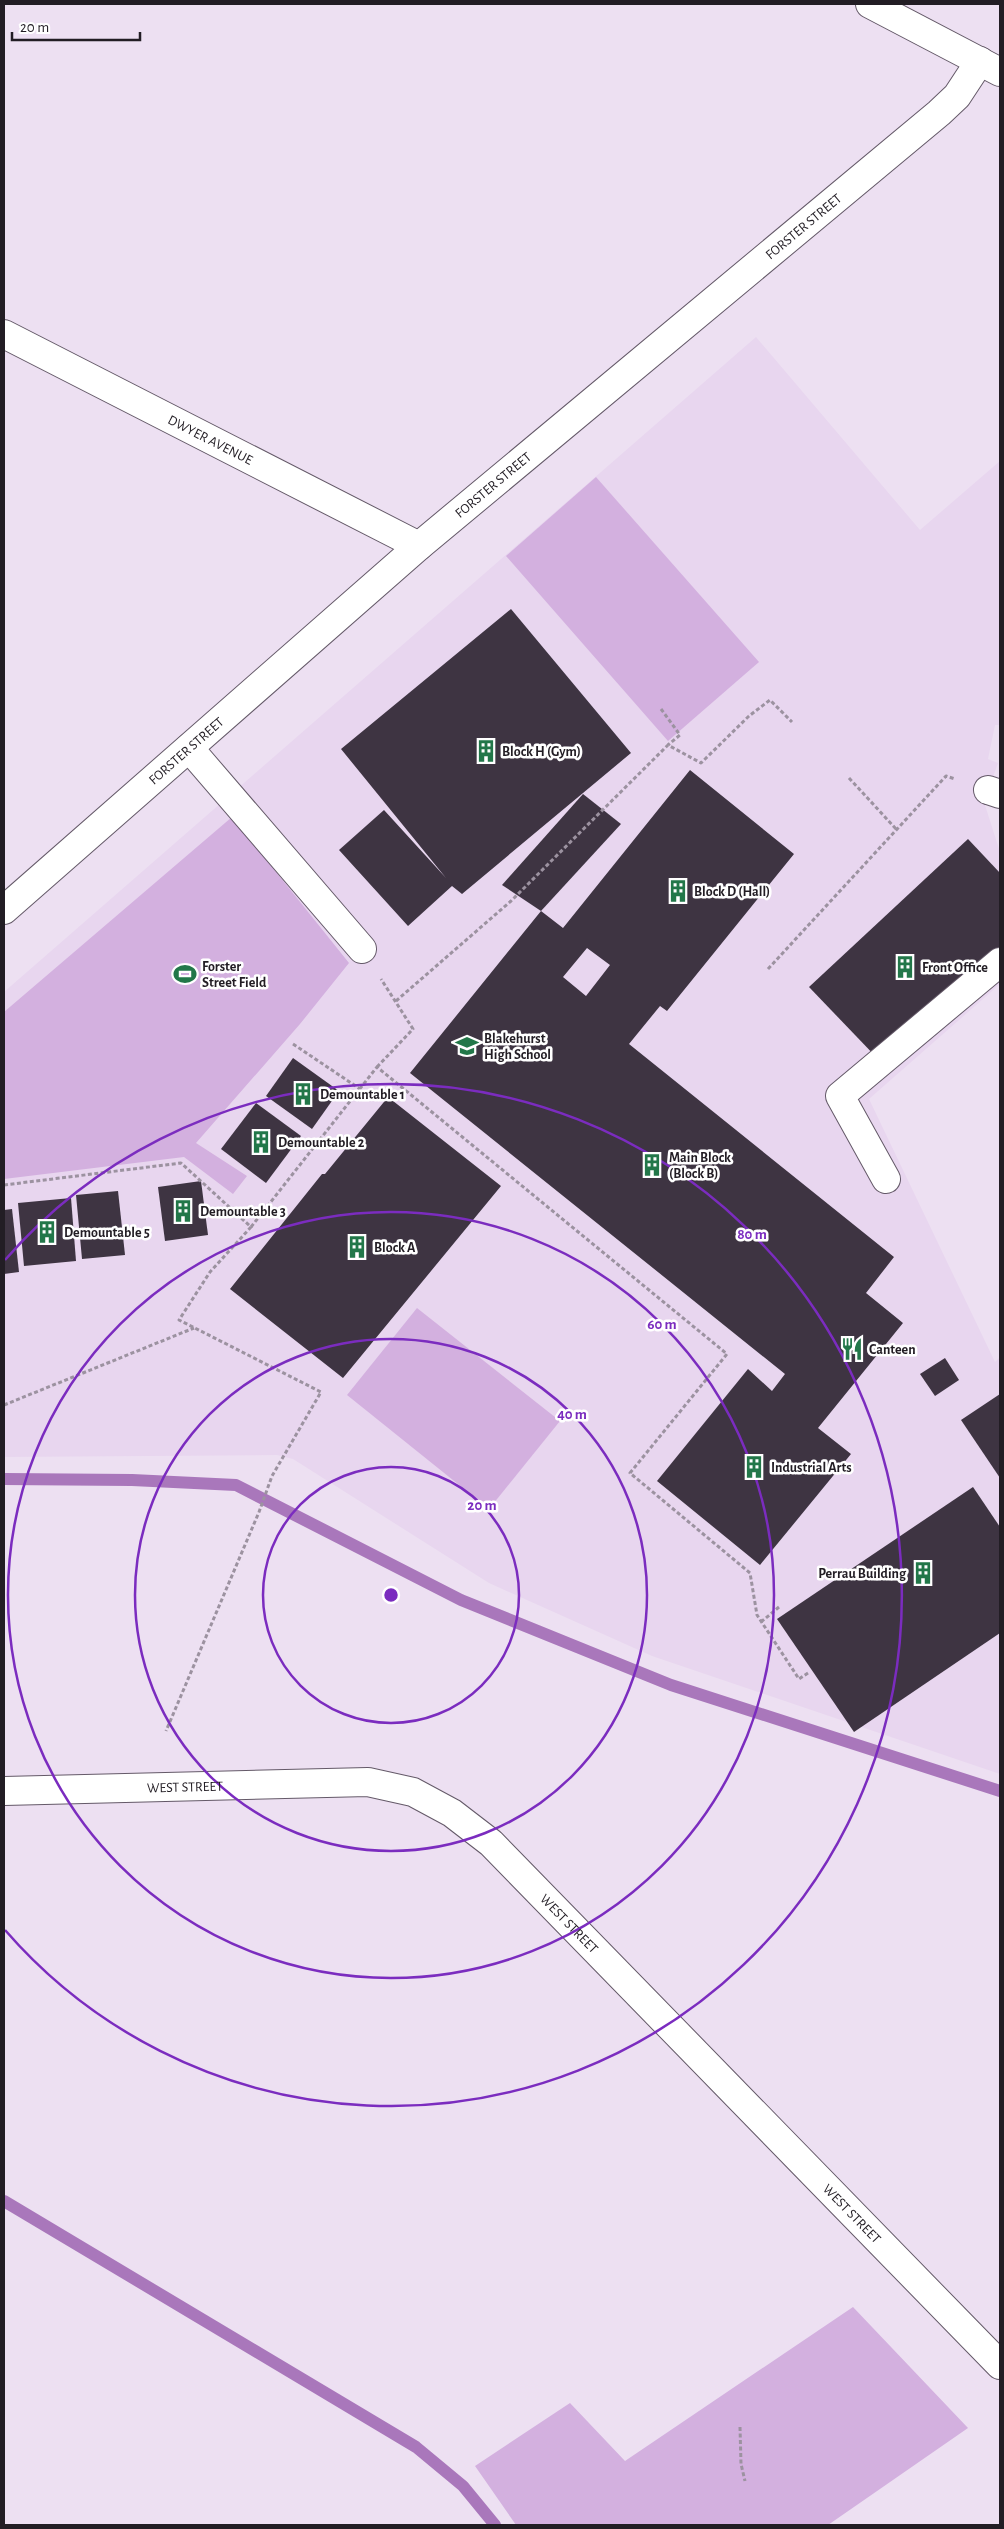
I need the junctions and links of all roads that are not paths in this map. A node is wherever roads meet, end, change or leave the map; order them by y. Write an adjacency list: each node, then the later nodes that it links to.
1 (870, 4): 2 (street)
2 (990, 66): 4 (street, FORSTER STREET)
3 (4, 334): 4 (street, DWYER AVENUE)
4 (419, 546): 5 (street, FORSTER STREET)
5 (190, 748): 6 (street, FORSTER STREET); 7 (street)
6 (4, 910)
7 (362, 949)
8 (1000, 962): 9 (street)
9 (886, 1179)
10 (4, 1791): 11 (street, WEST STREET)
11 (1000, 2365)

